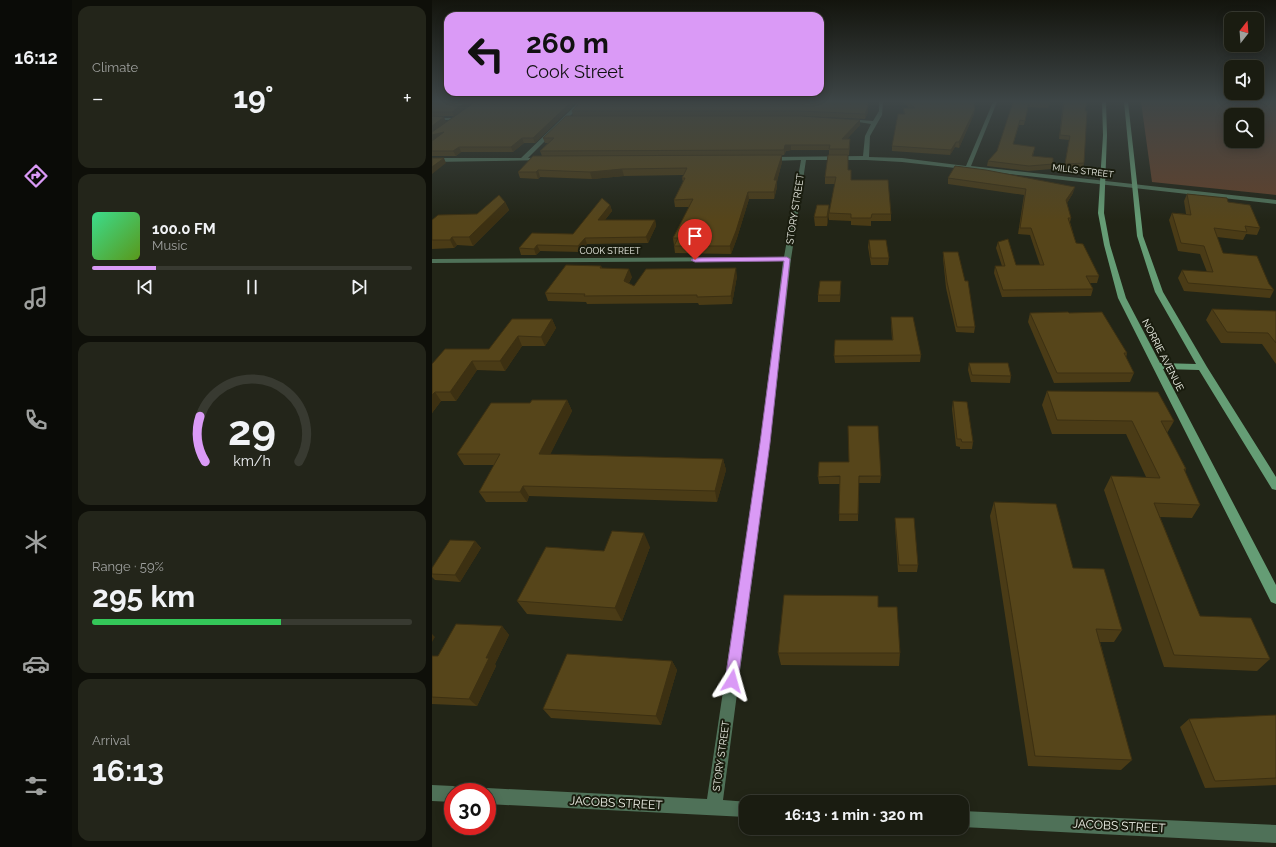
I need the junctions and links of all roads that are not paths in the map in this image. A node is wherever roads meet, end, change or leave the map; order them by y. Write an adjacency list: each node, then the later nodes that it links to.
1 (541, 142): 8 (street)
2 (867, 142): 7 (street)
3 (979, 142): 12 (street)
4 (1105, 142): 13 (main road, NORRIE AVENUE)
5 (1130, 142): 14 (main road)
6 (804, 158): 7 (street, MILLS STREET); 10 (street, MILLS STREET); 16 (street, STORY STREET)
7 (866, 158): 12 (street, MILLS STREET)
8 (523, 159): 9 (street); 11 (street)
9 (554, 159)
10 (765, 159)
11 (432, 160)
12 (968, 167): 13 (street, MILLS STREET)
13 (1102, 183): 14 (street, MILLS STREET); 18 (main road, NORRIE AVENUE)
14 (1135, 186): 15 (street, MILLS STREET); 19 (main road)
15 (1276, 202)
16 (787, 259): 17 (street, COOK STREET); 25 (street, STORY STREET)
17 (432, 262)
18 (1157, 366): 19 (main road); 21 (main road, NORRIE AVENUE)
19 (1202, 367): 20 (main road)
20 (1276, 486)
21 (1276, 598)
22 (432, 793): 23 (street)
23 (444, 794)
24 (496, 796): 25 (street, JACOBS STREET)
25 (714, 808): 26 (street, JACOBS STREET)
26 (739, 809)
27 (969, 819): 28 (street, JACOBS STREET)
28 (1276, 834)

